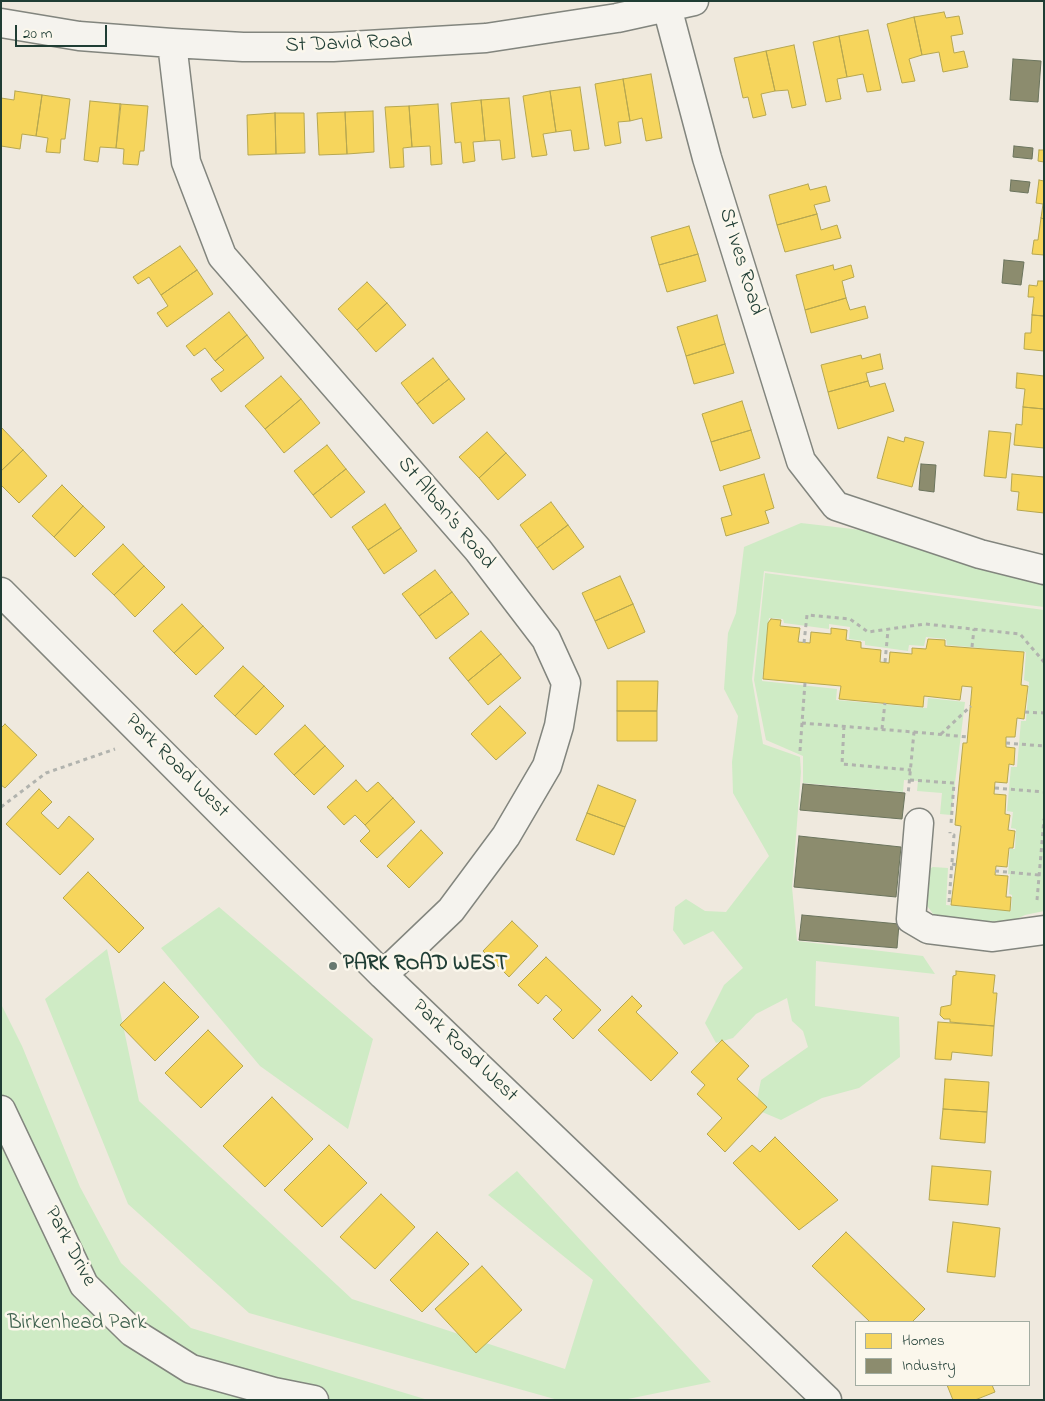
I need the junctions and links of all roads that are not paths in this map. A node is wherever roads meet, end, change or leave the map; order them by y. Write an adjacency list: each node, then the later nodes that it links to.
1 (694, 1): 2 (street, St David Road)
2 (667, 7): 4 (street, St David Road); 5 (street, St Ives Road)
3 (1, 23): 4 (street, St David Road)
4 (172, 44): 9 (street, St Alban's Road)
5 (1044, 570)
6 (1, 592): 9 (street, Park Road West)
7 (919, 823): 8 (street)
8 (1039, 930)
9 (383, 975): 12 (street, Park Road West)
10 (1, 1110): 11 (street, Park Drive)
11 (314, 1400)
12 (827, 1400)

